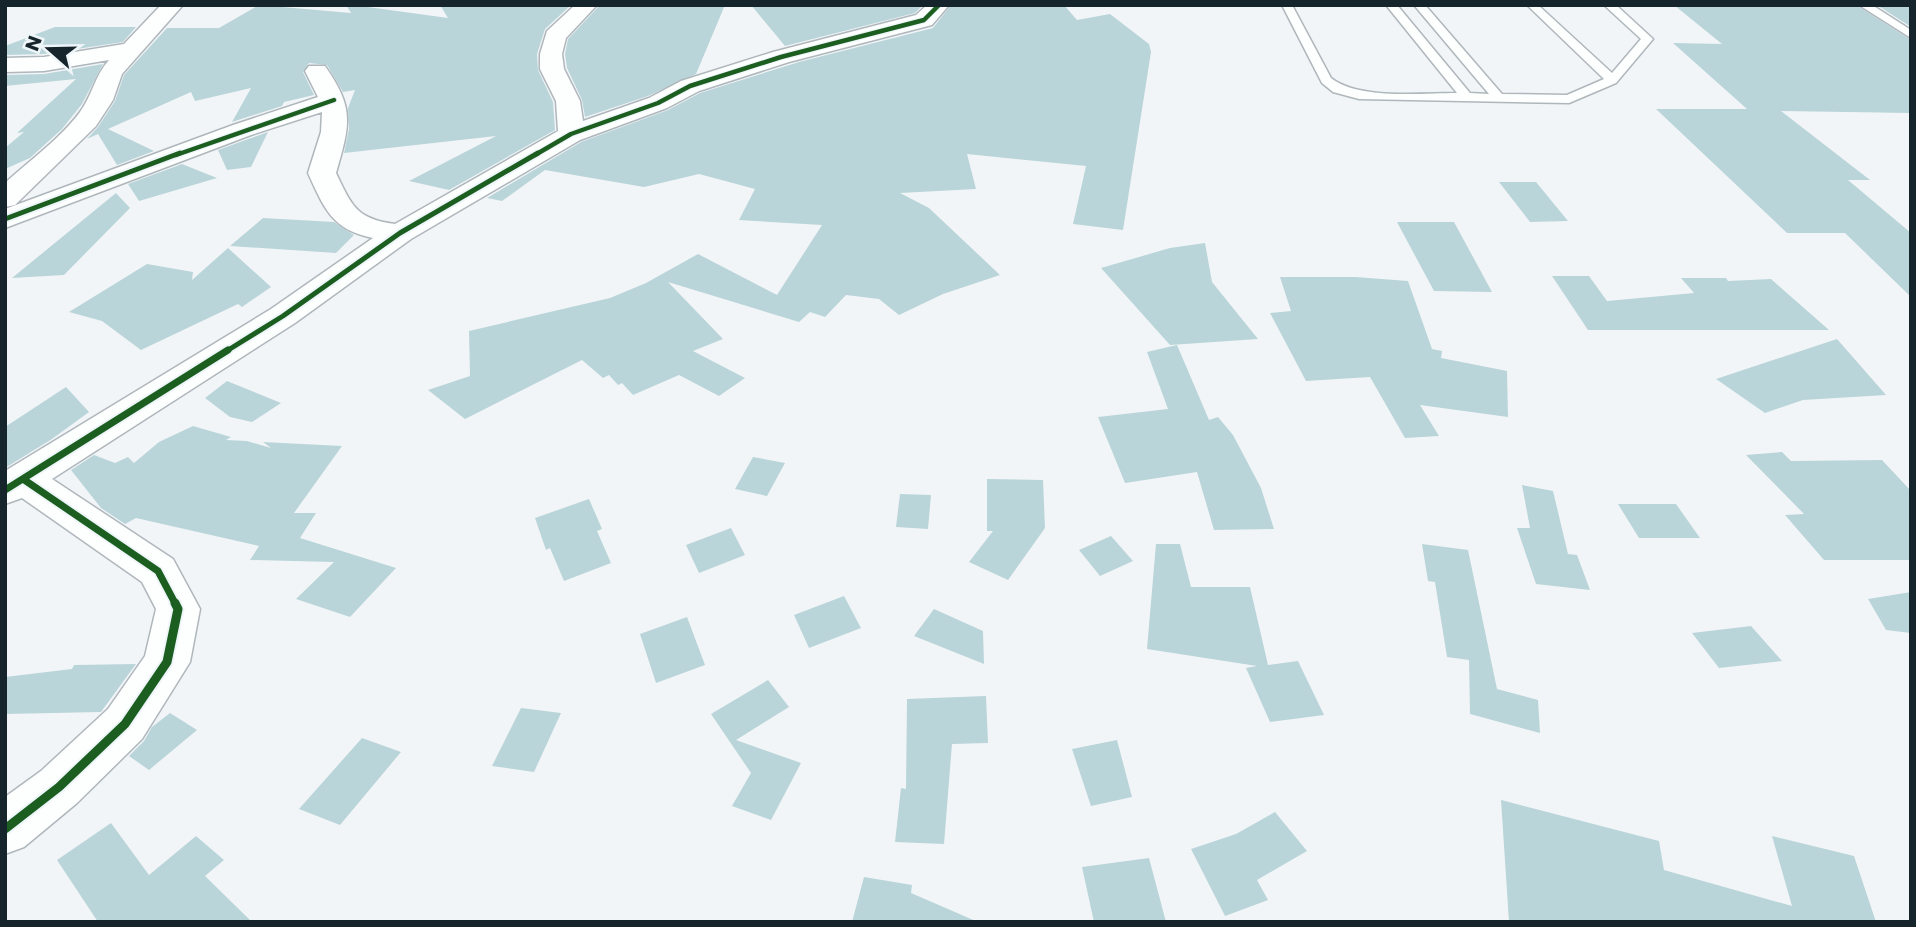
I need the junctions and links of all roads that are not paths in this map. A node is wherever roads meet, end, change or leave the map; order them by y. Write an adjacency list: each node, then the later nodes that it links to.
1 (173, 5): 11 (street)
2 (587, 5): 18 (street)
3 (939, 5): 18 (street)
4 (1287, 5): 16 (lane)
5 (1391, 5): 16 (lane)
6 (1419, 5): 15 (lane)
7 (1532, 5): 14 (lane)
8 (1609, 5): 14 (lane)
9 (1864, 5): 10 (lane)
10 (1911, 34)
11 (131, 50): 12 (street); 19 (street)
12 (5, 65)
13 (317, 71): 17 (street)
14 (1612, 80): 15 (lane)
15 (1499, 98): 16 (lane)
16 (1468, 99)
17 (334, 100): 20 (street); 21 (street)
18 (571, 134): 21 (street)
19 (5, 199)
20 (5, 219)
21 (400, 233): 22 (street)
22 (14, 484): 23 (street)
23 (5, 828)

